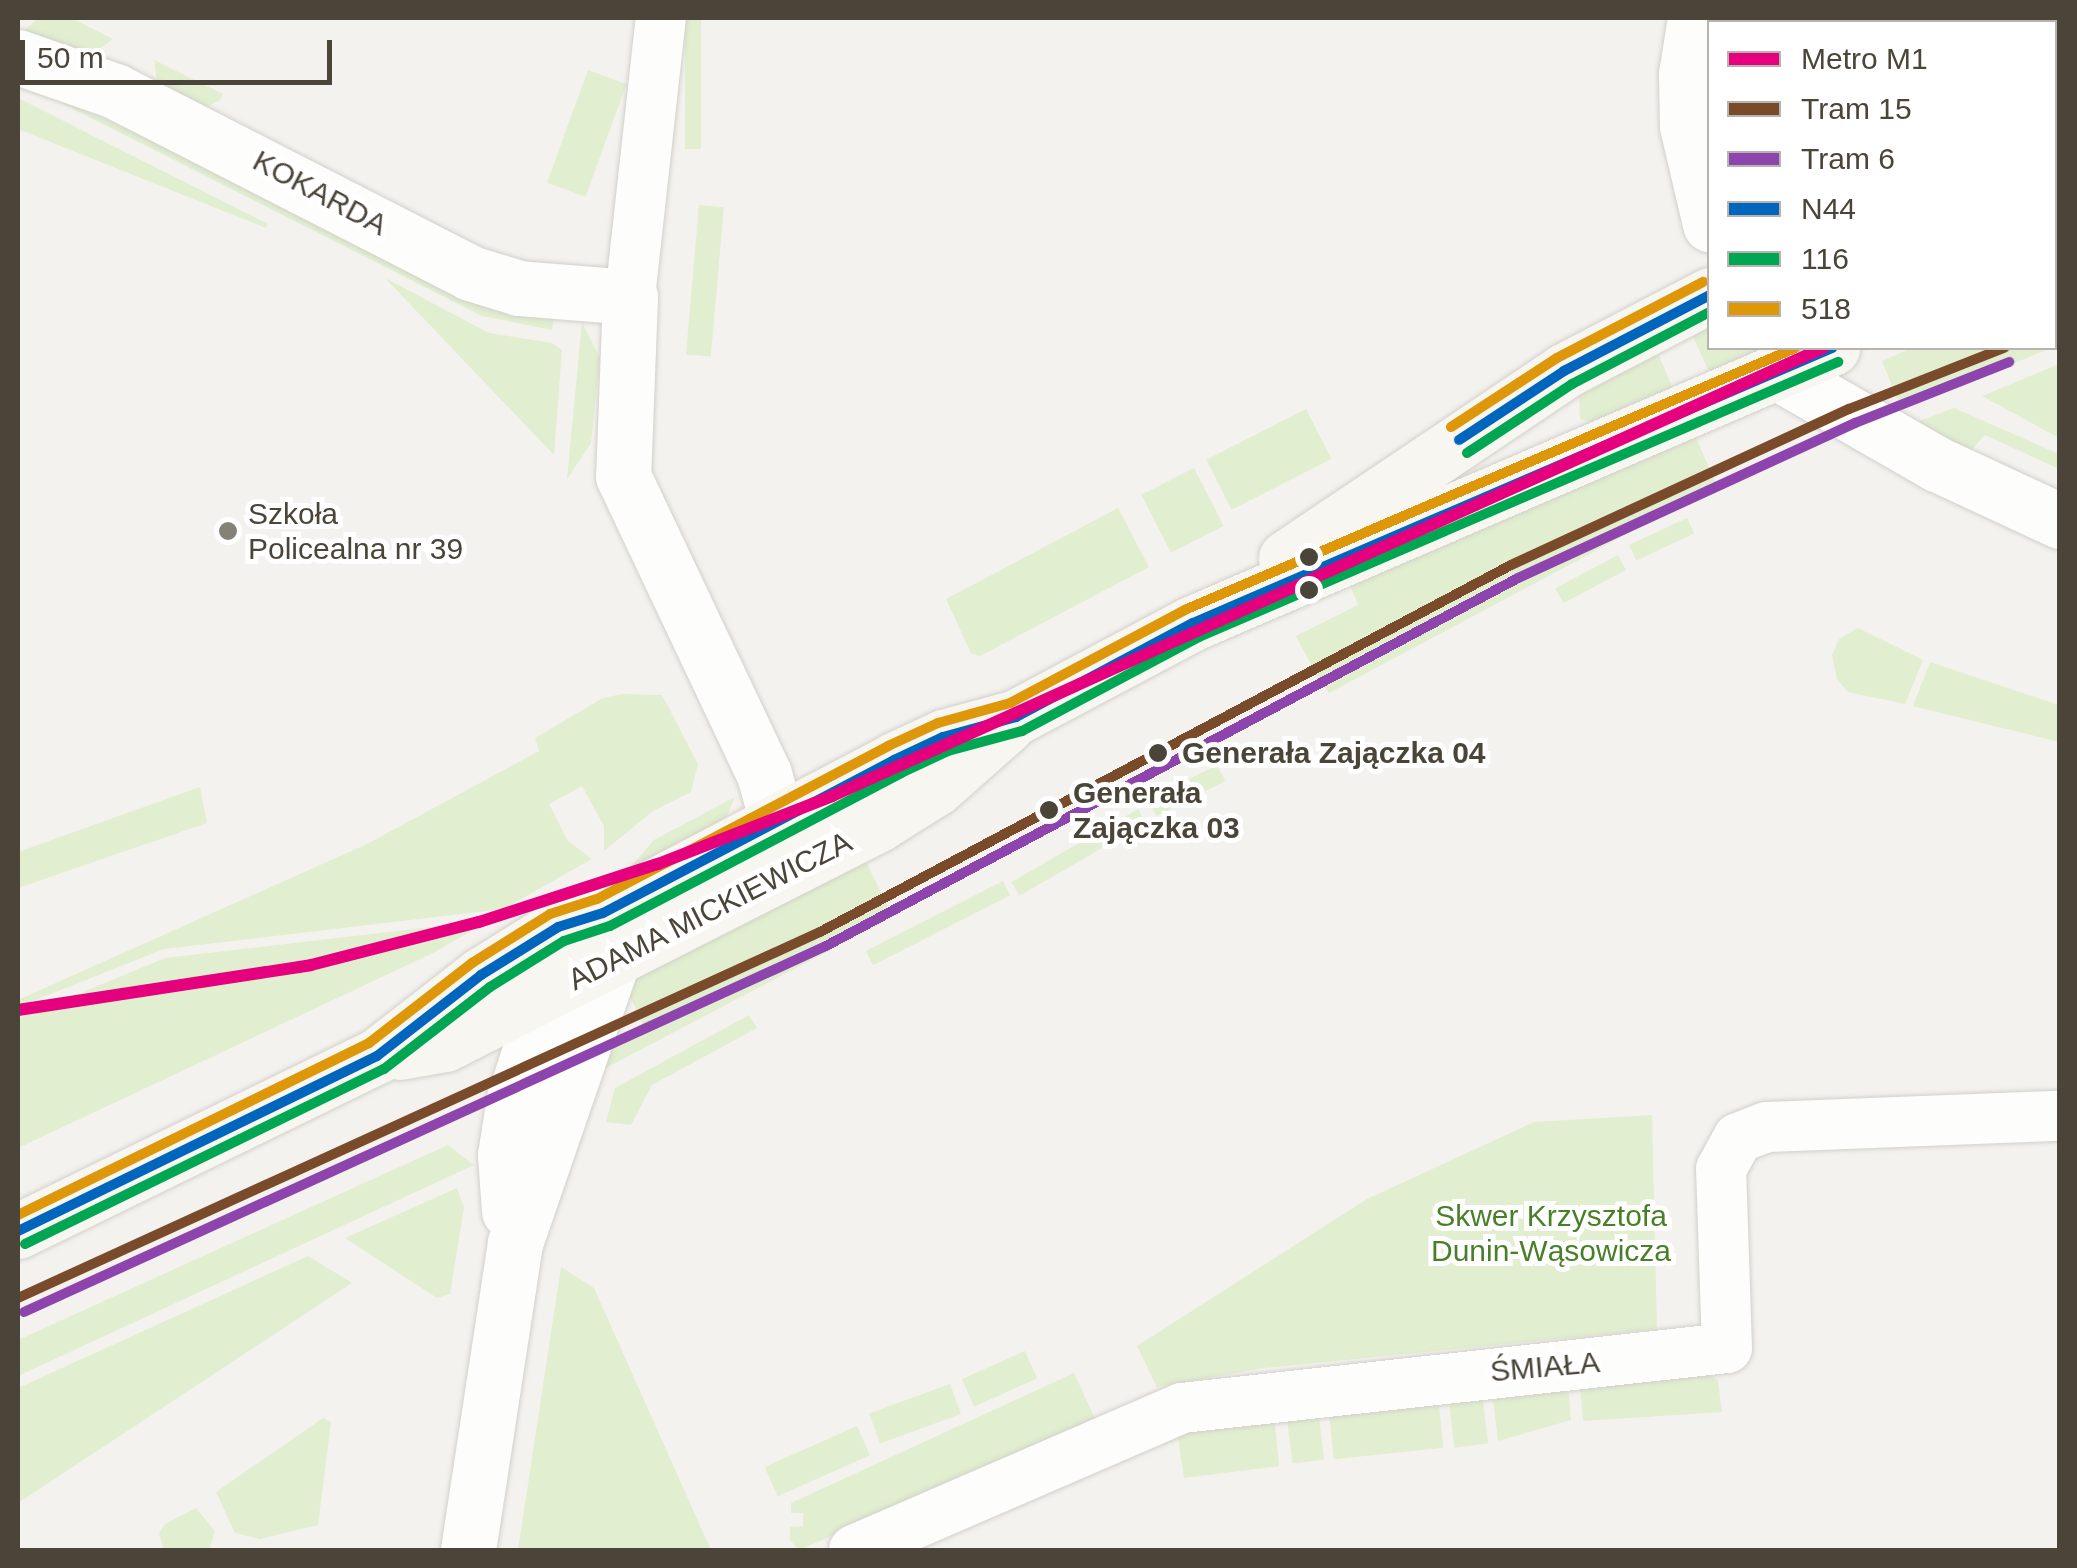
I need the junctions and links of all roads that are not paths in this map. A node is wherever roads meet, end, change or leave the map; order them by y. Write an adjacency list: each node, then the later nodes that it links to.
1 (661, 18): 6 (street)
2 (1695, 18): 4 (street)
3 (18, 57): 6 (street, KOKARDA)
4 (1707, 211)
5 (1707, 296): 8 (main road, ADAMA MICKIEWICZA)
6 (630, 297): 14 (street)
7 (1827, 350): 9 (main road, ADAMA MICKIEWICZA)
8 (1564, 371): 10 (main road); 12 (main road, ADAMA MICKIEWICZA)
9 (1775, 372): 10 (main road, ADAMA MICKIEWICZA); 11 (street)
10 (1580, 458): 12 (main road, ADAMA MICKIEWICZA)
11 (2060, 522)
12 (1193, 622): 13 (main road, ADAMA MICKIEWICZA)
13 (1016, 717): 14 (main road, ADAMA MICKIEWICZA); 15 (main road, ADAMA MICKIEWICZA)
14 (777, 821): 15 (street); 16 (main road, ADAMA MICKIEWICZA)
15 (768, 881): 16 (main road, ADAMA MICKIEWICZA)
16 (608, 938): 17 (main road, ADAMA MICKIEWICZA); 18 (main road, ADAMA MICKIEWICZA); 23 (street)
17 (544, 996): 18 (main road, ADAMA MICKIEWICZA); 23 (street)
18 (377, 1056): 20 (main road, ADAMA MICKIEWICZA)
19 (2060, 1116): 25 (street, ŚMIAŁA)
20 (77, 1199): 21 (main road, ADAMA MICKIEWICZA); 22 (main road, ADAMA MICKIEWICZA)
21 (18, 1219)
22 (18, 1231)
23 (515, 1243): 24 (street)
24 (468, 1550)
25 (854, 1550)

